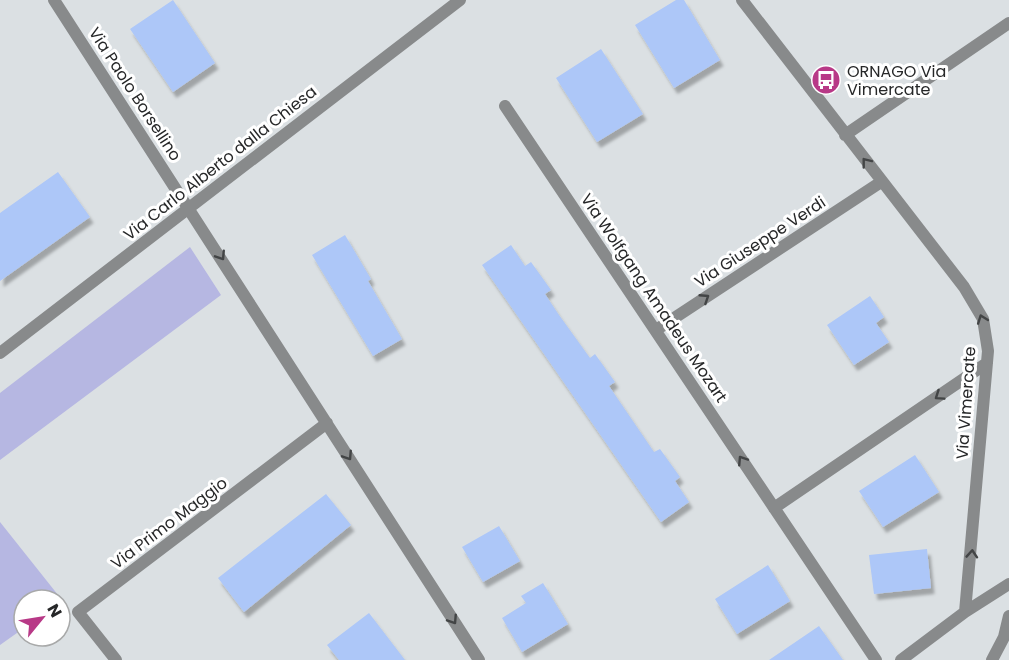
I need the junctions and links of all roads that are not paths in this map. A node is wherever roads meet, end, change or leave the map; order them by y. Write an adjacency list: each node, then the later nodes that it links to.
1 (54, 0): 8 (street, Via Paolo Borsellino)
2 (460, 0): 8 (street, Via Carlo Alberto dalla Chiesa)
3 (742, 0): 6 (street, Via Vimercate)
4 (1009, 23): 6 (street)
5 (505, 106): 9 (street, Via Wolfgang Amadeus Mozart)
6 (845, 135): 7 (street, Via Vimercate, one-way to 6)
7 (881, 182): 9 (street, Via Giuseppe Verdi, one-way to 7); 11 (street, Via Vimercate, one-way to 7)
8 (189, 207): 10 (street, Via Carlo Alberto dalla Chiesa); 12 (street, one-way to 12)
9 (656, 330): 13 (street, Via Wolfgang Amadeus Mozart, one-way to 9)
10 (0, 353)
11 (987, 363): 13 (street, one-way to 13); 15 (street, Via Vimercate, one-way to 11)
12 (327, 423): 17 (street, Via Primo Maggio); 18 (street, one-way to 18)
13 (774, 508): 19 (street, Via Wolfgang Amadeus Mozart)
14 (1009, 589): 15 (street)
15 (965, 612): 20 (street)
16 (1009, 616): 21 (street)
17 (116, 660)
18 (479, 660)
19 (876, 660)
20 (900, 660)
21 (992, 660)

